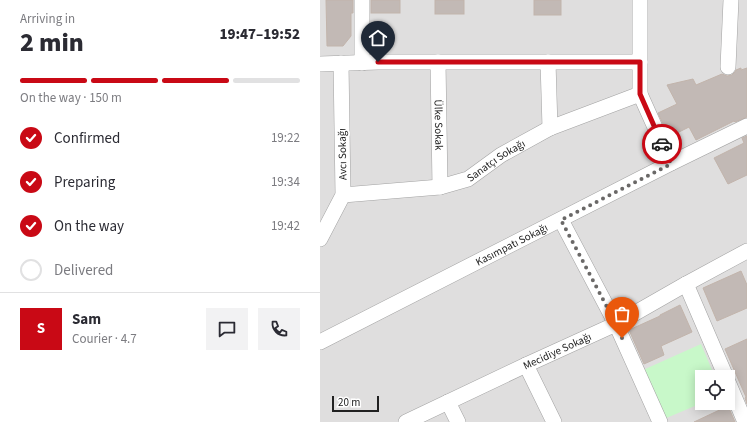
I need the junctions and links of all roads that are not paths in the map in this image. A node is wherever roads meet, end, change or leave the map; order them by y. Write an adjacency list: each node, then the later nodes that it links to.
1 (362, 0): 8 (street)
2 (640, 0): 6 (street)
3 (731, 0): 10 (street)
4 (438, 62): 5 (street); 8 (street); 15 (street, Ülke Sokak)
5 (548, 62): 6 (street); 13 (street)
6 (640, 62): 11 (street)
7 (341, 63): 8 (street); 9 (street); 16 (street, Avcı Sokağı)
8 (362, 63)
9 (320, 64)
10 (728, 67)
11 (640, 94): 13 (street, Sanatçı Sokağı); 14 (street)
12 (747, 126): 14 (street, Kasımpatı Sokağı)
13 (550, 128): 15 (street, Sanatçı Sokağı)
14 (671, 164): 17 (street, Kasımpatı Sokağı)
15 (440, 187): 16 (street, Sanatçı Sokağı)
16 (343, 195): 18 (street, Avcı Sokağı)
17 (561, 220): 21 (street); 22 (street, Kasımpatı Sokağı)
18 (320, 239)
19 (747, 251): 20 (street, Mecidiye Sokağı)
20 (686, 284): 21 (street, Mecidiye Sokağı); 24 (street)
21 (616, 324): 23 (street, Mecidiye Sokağı); 30 (street)
22 (320, 342)
23 (526, 365): 26 (street, Mecidiye Sokağı); 29 (street)
24 (723, 370)
25 (735, 398): 31 (street)
26 (448, 402): 27 (street, Mecidiye Sokağı); 28 (street)
27 (406, 422)
28 (458, 422)
29 (554, 422)
30 (660, 422)
31 (745, 422)

